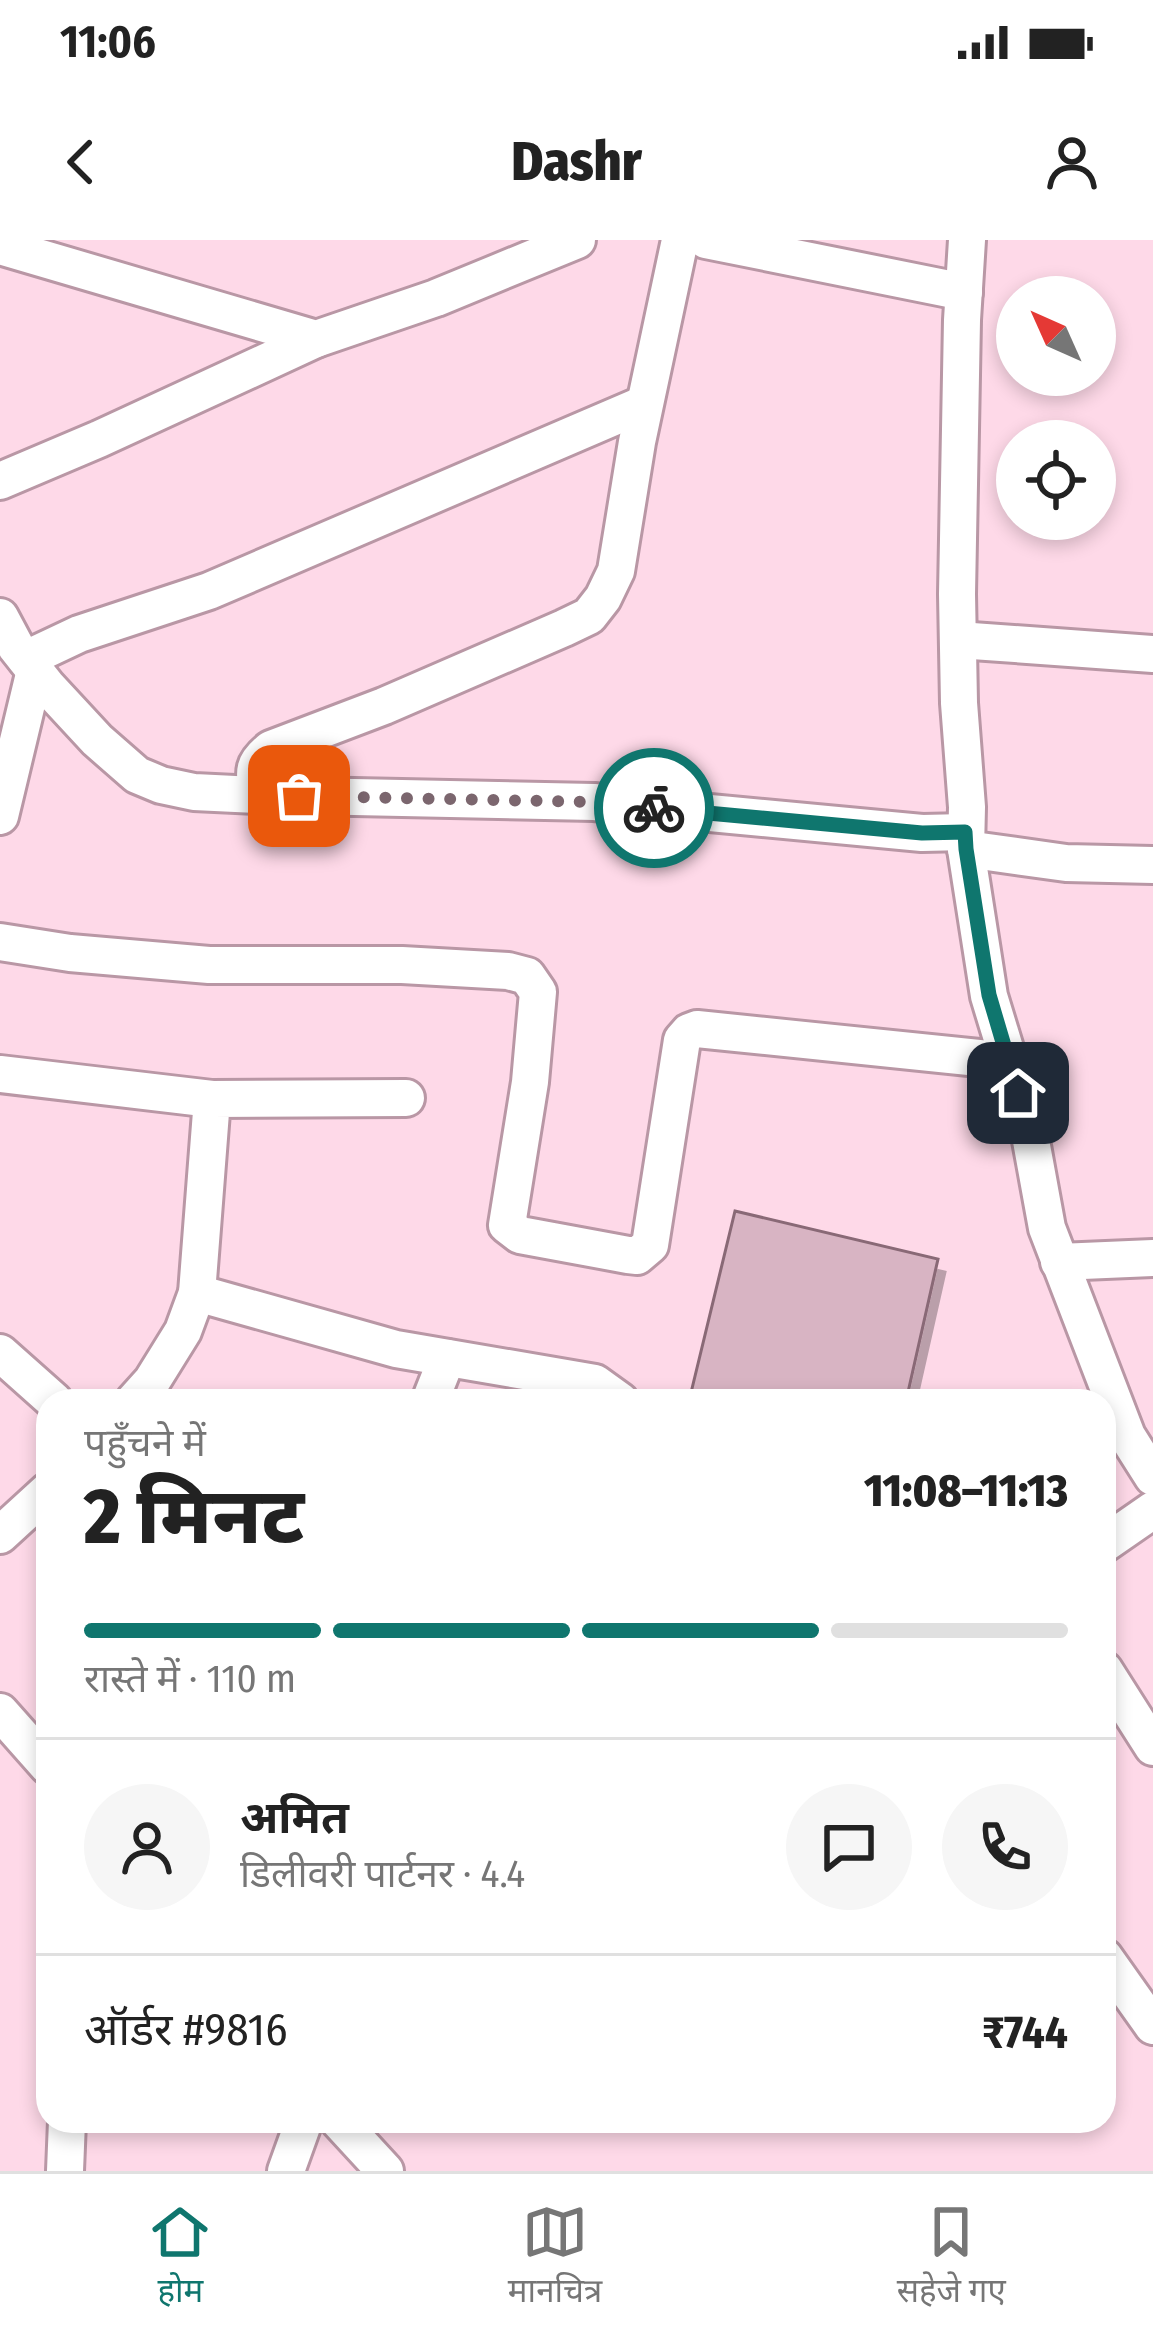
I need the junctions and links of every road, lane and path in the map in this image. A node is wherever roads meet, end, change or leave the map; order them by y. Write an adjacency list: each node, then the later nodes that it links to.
1 (577, 240): 7 (street)
2 (680, 240): 8 (street)
3 (967, 240): 6 (street)
4 (719, 242): 6 (street)
5 (0, 246): 7 (street)
6 (964, 292): 11 (street)
7 (316, 338): 9 (street)
8 (644, 404): 13 (street); 14 (street)
9 (0, 481)
10 (1, 621): 13 (street)
11 (958, 640): 12 (street); 16 (street)
12 (1153, 654)
13 (31, 665): 14 (street); 15 (street)
14 (259, 795): 16 (street)
15 (0, 816)
16 (966, 840): 17 (street); 19 (street)
17 (1153, 865)
18 (0, 942): 19 (street)
19 (1008, 1061): 24 (street)
20 (0, 1074): 22 (street)
21 (406, 1098): 22 (street)
22 (212, 1099): 25 (street)
23 (1153, 1258): 24 (street)
24 (1059, 1262): 32 (street)
25 (197, 1293): 27 (street); 29 (street)
26 (0, 1353): 28 (street)
27 (448, 1358): 30 (street); 31 (street)
28 (40, 1389)
29 (145, 1389)
30 (435, 1389)
31 (603, 1389)
32 (1140, 1435): 33 (street)
33 (1153, 1477)
34 (36, 1501): 36 (street)
35 (1153, 1510): 37 (street)
36 (0, 1535)
37 (1116, 1536)
38 (1116, 1689): 40 (street)
39 (0, 1712): 41 (street)
40 (1153, 1748)
41 (36, 1752)
42 (1116, 1971): 43 (street)
43 (1147, 2004)
44 (67, 2133): 47 (street)
45 (300, 2133): 48 (street)
46 (350, 2133): 49 (street)
47 (65, 2171)
48 (286, 2171)
49 (385, 2171)

